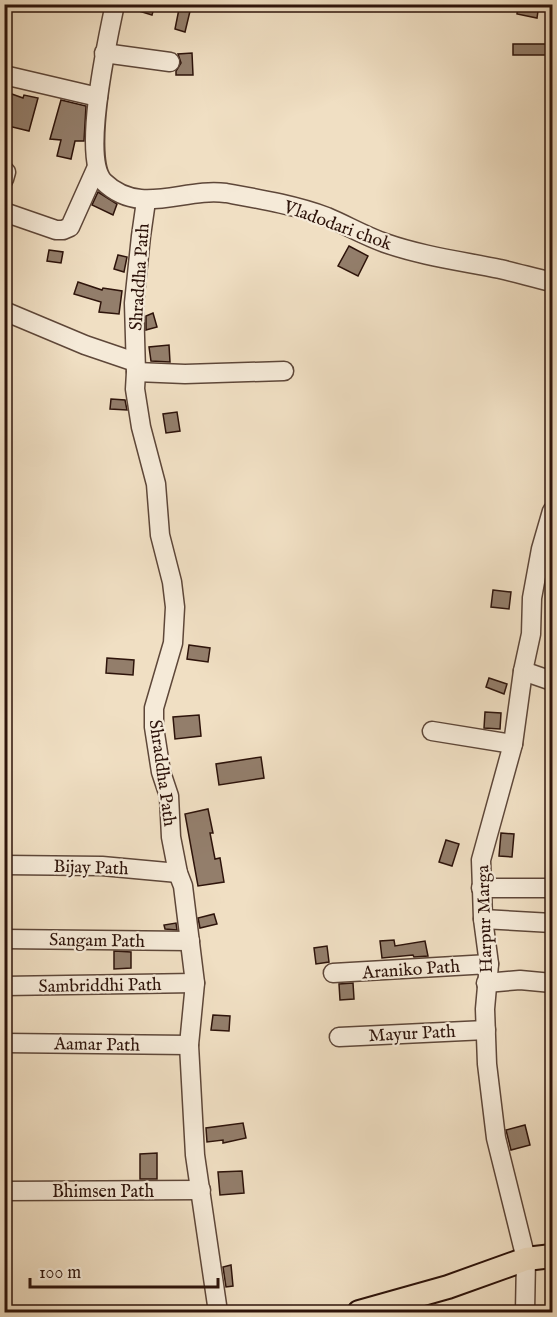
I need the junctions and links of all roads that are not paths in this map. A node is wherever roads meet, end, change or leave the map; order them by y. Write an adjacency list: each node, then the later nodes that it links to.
1 (115, 4): 2 (street)
2 (104, 53): 3 (street); 5 (street)
3 (170, 62)
4 (4, 75): 5 (street)
5 (98, 97): 6 (street)
6 (96, 169): 7 (street, Vladodari chok); 8 (street)
7 (146, 201): 9 (street, Vladodari chok); 11 (street, Shraddha Path)
8 (4, 212)
9 (552, 282)
10 (4, 311): 11 (street)
11 (136, 367): 12 (street); 19 (street, Shraddha Path)
12 (284, 371)
13 (552, 511): 14 (street, Harpur Marga)
14 (523, 671): 15 (street); 17 (street, Harpur Marga)
15 (552, 681)
16 (432, 731): 17 (street)
17 (513, 744): 20 (street, Harpur Marga)
18 (4, 865): 19 (street, Bijay Path)
19 (178, 873): 25 (street, Shraddha Path)
20 (481, 888): 21 (street); 22 (street, Harpur Marga)
21 (552, 888)
22 (483, 919): 23 (street); 26 (street, Harpur Marga)
23 (552, 923)
24 (4, 939): 25 (street, Sangam Path)
25 (190, 941): 28 (street, Shraddha Path)
26 (489, 964): 27 (street, Araniko Path); 29 (street, Harpur Marga)
27 (333, 973)
28 (195, 983): 31 (street, Sambriddhi Path); 35 (street, Shraddha Path)
29 (486, 983): 30 (street); 32 (street, Harpur Marga)
30 (552, 983)
31 (4, 986)
32 (486, 1030): 33 (street, Mayur Path); 39 (street, Harpur Marga)
33 (339, 1037)
34 (4, 1043): 35 (street, Aamar Path)
35 (189, 1045): 36 (street, Shraddha Path)
36 (201, 1190): 37 (street, Bhimsen Path); 40 (street, Shraddha Path)
37 (4, 1191)
38 (552, 1256): 39 (main road)
39 (526, 1260): 41 (main road); 42 (street, Harpur Marga)
40 (218, 1312)
41 (358, 1312)
42 (525, 1312)

